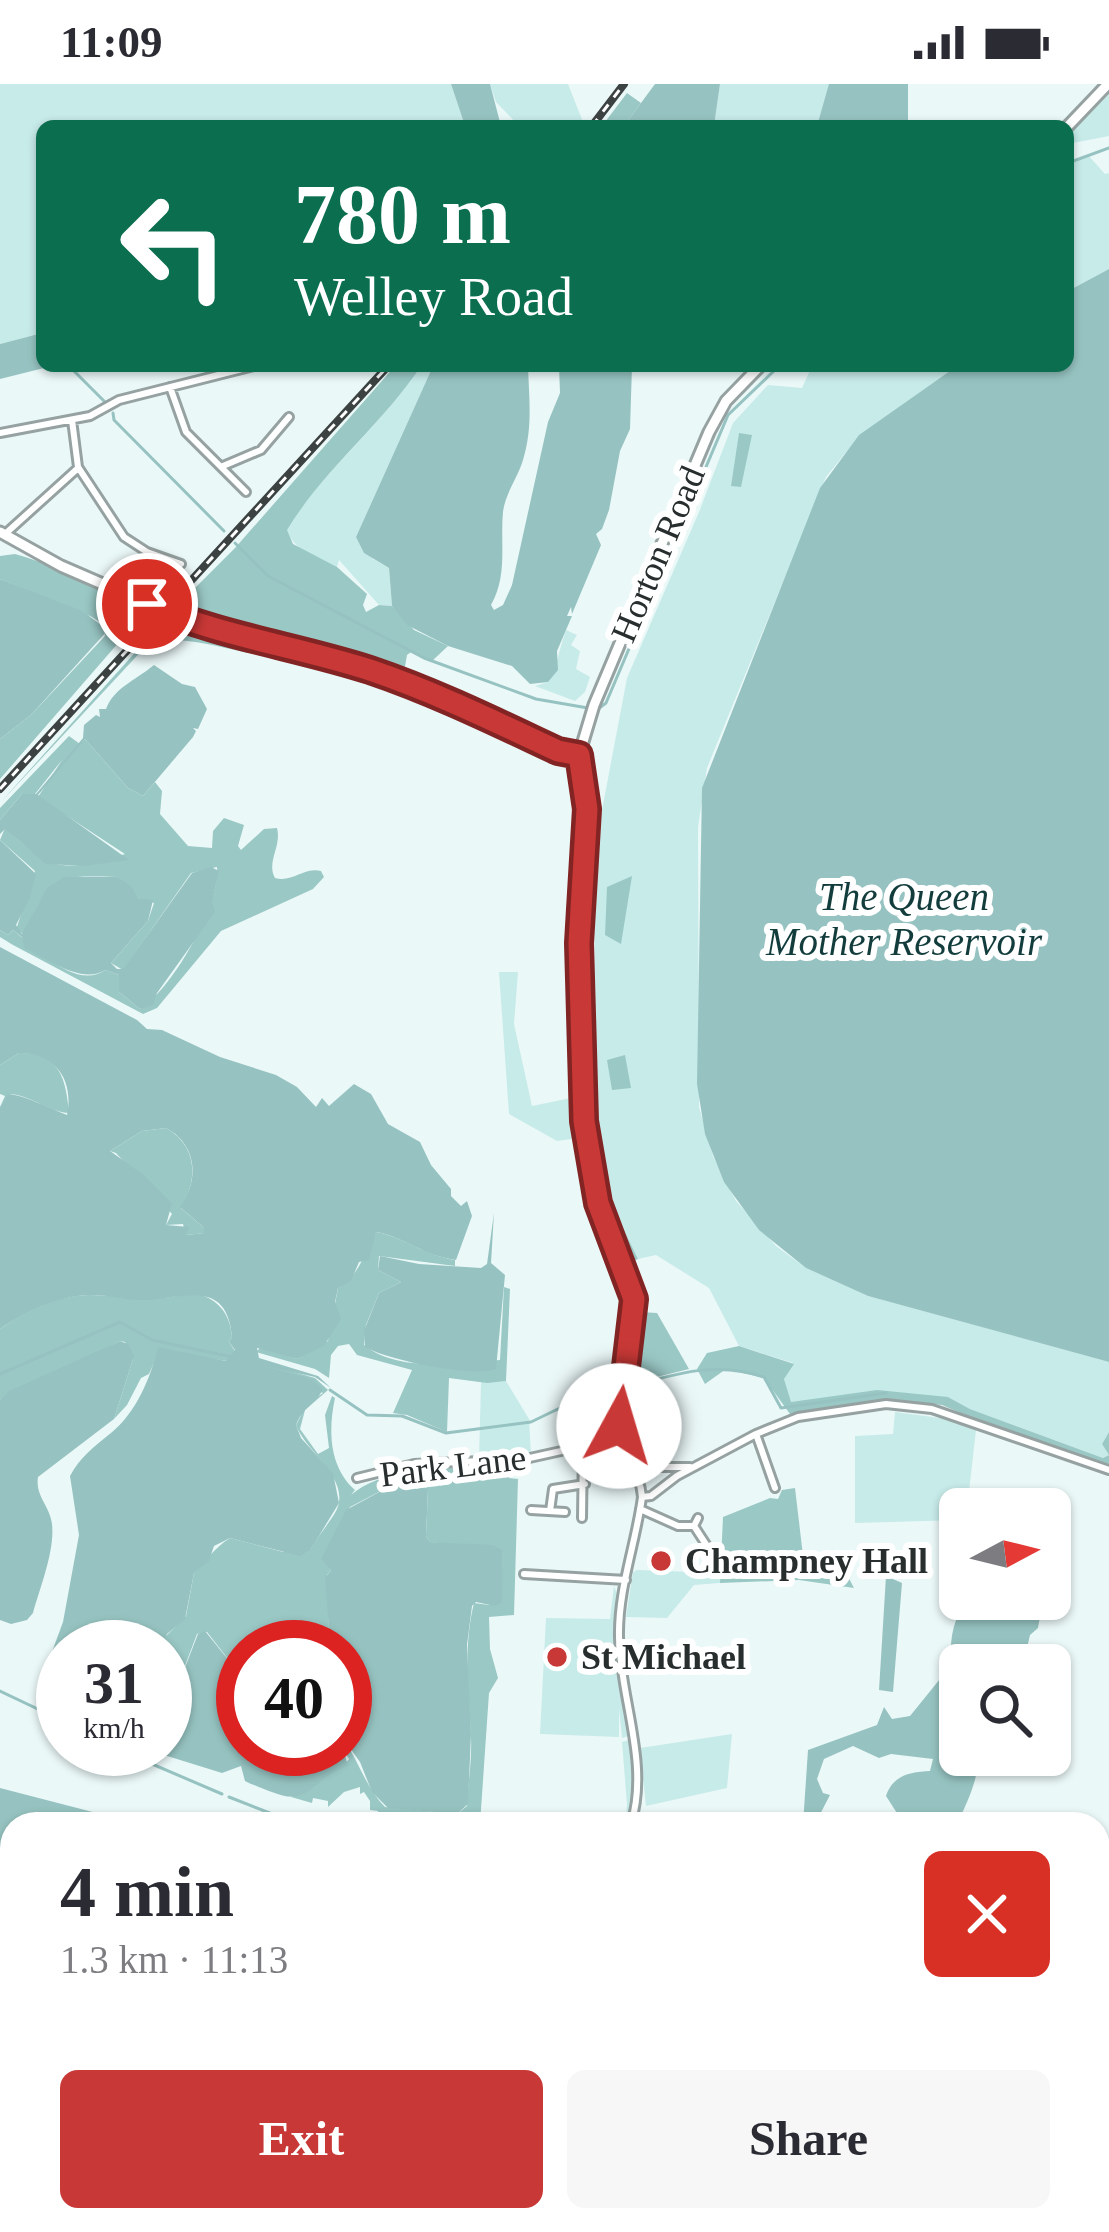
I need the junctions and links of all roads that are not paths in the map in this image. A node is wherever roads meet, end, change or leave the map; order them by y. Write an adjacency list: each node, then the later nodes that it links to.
1 (1108, 84): 2 (main road)
2 (1074, 120)
3 (230, 372): 5 (street)
4 (754, 372): 14 (main road, Horton Road)
5 (170, 387): 7 (street); 9 (street)
6 (289, 417): 9 (street)
7 (72, 419): 8 (street); 10 (street)
8 (0, 433)
9 (223, 466): 11 (street)
10 (78, 467): 12 (street); 13 (street)
11 (246, 492)
12 (2, 534): 14 (main road, bridge)
13 (181, 564)
14 (579, 755): 16 (street)
15 (756, 1434): 21 (street); 22 (street); 25 (street)
16 (620, 1438): 17 (street, Park Lane); 19 (street)
17 (602, 1443): 18 (street, Park Lane); 19 (street)
18 (583, 1447): 23 (street, Park Lane); 24 (street)
19 (626, 1453): 20 (street)
20 (636, 1467): 21 (street); 26 (street)
21 (694, 1467): 26 (street)
22 (1109, 1470)
23 (357, 1478)
24 (585, 1484): 29 (street); 31 (street)
25 (775, 1488)
26 (642, 1497): 27 (street)
27 (640, 1509): 32 (street); 34 (street)
28 (531, 1510): 29 (street)
29 (550, 1511): 30 (street)
30 (565, 1512)
31 (582, 1518)
32 (707, 1546)
33 (524, 1574): 34 (street)
34 (626, 1580): 35 (street)
35 (633, 1812)

